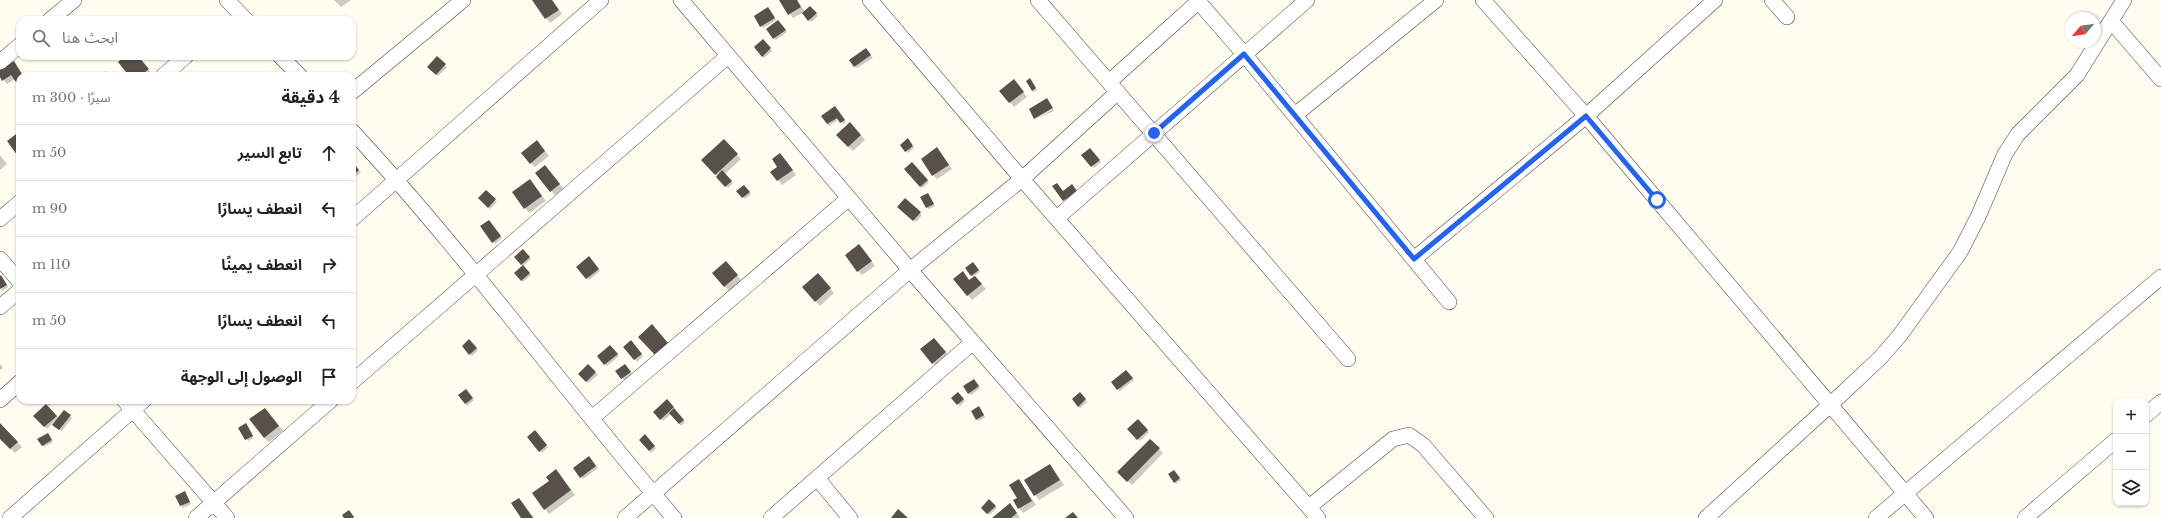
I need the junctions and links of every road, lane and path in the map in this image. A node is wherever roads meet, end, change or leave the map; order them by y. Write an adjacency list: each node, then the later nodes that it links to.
1 (74, 0): 14 (street)
2 (463, 0): 27 (street)
3 (602, 0): 32 (street)
4 (681, 0): 19 (street)
5 (870, 0): 33 (street)
6 (1038, 0): 26 (street)
7 (1307, 0): 18 (street)
8 (1436, 0): 28 (street)
9 (1483, 0): 29 (street)
10 (1715, 0): 29 (street)
11 (1772, 0): 15 (street)
12 (2124, 0): 16 (street)
13 (1198, 1): 18 (street); 26 (street)
14 (55, 16)
15 (1787, 17)
16 (2111, 21): 25 (street); 57 (street)
17 (16, 48): 22 (street)
18 (1244, 54): 28 (street); 30 (street)
19 (728, 56): 34 (street); 42 (street)
20 (181, 60): 23 (street)
21 (284, 60): 24 (street)
22 (0, 62)
23 (168, 72)
24 (296, 72)
25 (2161, 79)
26 (1113, 87): 30 (street); 33 (street)
27 (356, 89)
28 (1295, 115): 40 (street)
29 (1586, 116): 40 (street); 57 (street)
30 (1154, 133): 37 (street); 49 (street)
31 (356, 135): 32 (street)
32 (397, 179): 36 (street); 42 (street)
33 (1022, 179): 37 (street); 41 (street)
34 (849, 198): 41 (street); 59 (street)
35 (16, 205): 38 (street)
36 (356, 215)
37 (1057, 218): 65 (street)
38 (0, 219)
39 (0, 259): 43 (street)
40 (1414, 259): 46 (street)
41 (910, 270): 48 (street); 62 (street)
42 (475, 273): 50 (street); 59 (street)
43 (16, 277)
44 (2161, 277): 63 (street)
45 (16, 293): 47 (street)
46 (1449, 302)
47 (0, 307)
48 (973, 342): 61 (street); 73 (street)
49 (1348, 359)
50 (356, 378)
51 (16, 386): 52 (street)
52 (0, 400)
53 (2161, 402): 58 (street)
54 (133, 404): 66 (street)
55 (135, 404): 64 (street)
56 (326, 404): 64 (street)
57 (1830, 405): 63 (street); 75 (street)
58 (2149, 412)
59 (592, 418): 62 (street)
60 (2113, 443): 78 (street)
61 (817, 478): 71 (street); 72 (street)
62 (653, 494): 69 (street); 70 (street)
63 (1905, 494): 76 (street); 77 (street)
64 (214, 503): 67 (street); 68 (street)
65 (1314, 513): 74 (street)
66 (10, 518)
67 (196, 518)
68 (227, 518)
69 (625, 518)
70 (674, 518)
71 (771, 518)
72 (850, 518)
73 (1126, 518)
74 (1486, 518)
75 (1706, 518)
76 (1876, 518)
77 (1926, 518)
78 (2025, 518)

